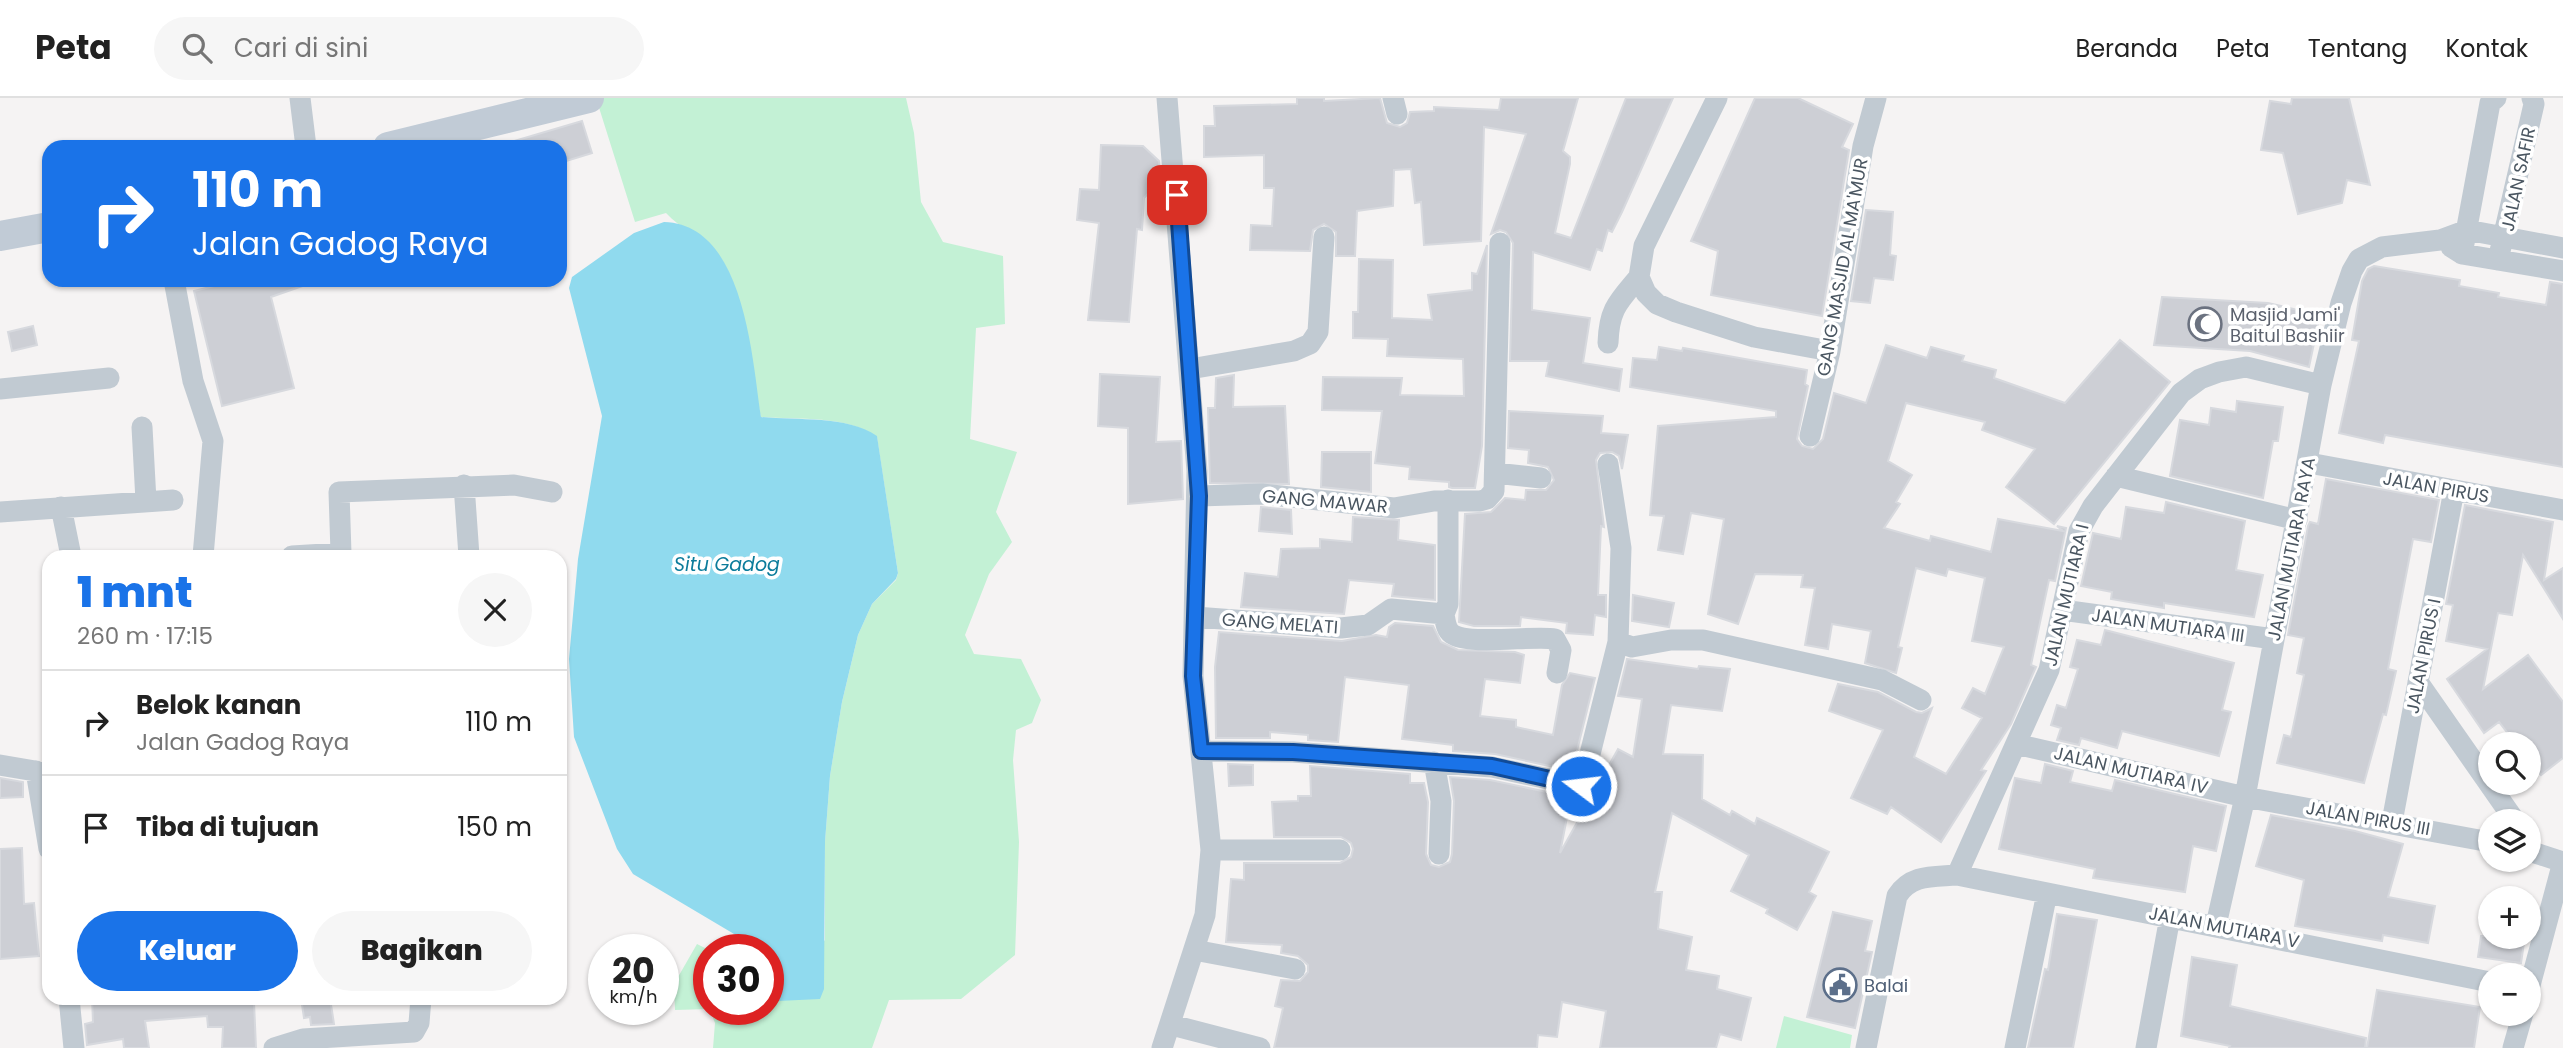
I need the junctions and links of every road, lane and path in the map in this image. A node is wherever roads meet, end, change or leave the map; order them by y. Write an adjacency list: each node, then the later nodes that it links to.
1 (300, 98): 8 (street)
2 (589, 98): 9 (main road)
3 (1167, 98): 25 (street)
4 (1717, 98): 21 (street)
5 (1876, 98): 24 (street, GANG MASJID AL MA'MUR)
6 (2496, 98): 11 (street)
7 (2532, 98): 14 (street, JALAN SAFIR)
8 (305, 140)
9 (417, 140)
10 (42, 228): 12 (main road)
11 (2467, 230): 14 (street); 15 (street, JALAN MUTIARA RAYA); 18 (street)
12 (0, 236)
13 (1324, 237): 25 (street)
14 (2505, 237): 17 (street); 19 (street, JALAN SAFIR)
15 (2440, 240): 18 (street); 27 (street, JALAN MUTIARA RAYA)
16 (1500, 243): 33 (street)
17 (2563, 248)
18 (2462, 254): 19 (street)
19 (2498, 260): 20 (street)
20 (2563, 271)
21 (1640, 277): 23 (street); 24 (street)
22 (175, 287): 48 (street)
23 (1608, 343)
24 (1830, 351): 30 (street, GANG MASJID AL MA'MUR)
25 (1190, 369): 39 (street)
26 (109, 378): 28 (street)
27 (2321, 386): 31 (street, JALAN MUTIARA RAYA); 34 (street, JALAN MUTIARA I)
28 (0, 389)
29 (142, 427): 42 (street)
30 (1810, 436)
31 (2309, 463): 37 (street, JALAN PIRUS); 46 (street, JALAN MUTIARA RAYA)
32 (1608, 464): 55 (street)
33 (1495, 473): 35 (street); 41 (street, GANG MAWAR)
34 (2116, 476): 46 (street); 51 (street, JALAN MUTIARA I)
35 (1541, 478)
36 (464, 485): 38 (street); 49 (street); 50 (street)
37 (2454, 490): 44 (street, JALAN PIRUS); 57 (street, JALAN PIRUS I)
38 (552, 492)
39 (1199, 496): 41 (street, GANG MAWAR); 53 (street)
40 (173, 500): 42 (street)
41 (1448, 500): 52 (street)
42 (146, 501): 43 (street)
43 (61, 507): 45 (street); 47 (street)
44 (2563, 510)
45 (0, 512)
46 (2297, 520): 54 (street, JALAN MUTIARA RAYA)
47 (70, 550)
48 (204, 550)
49 (342, 550)
50 (469, 550)
51 (2062, 611): 54 (street, JALAN MUTIARA III); 59 (street, JALAN MUTIARA I)
52 (1444, 614): 53 (street, GANG MELATI); 56 (street)
53 (1195, 617): 60 (street)
54 (2274, 639): 64 (street, JALAN MUTIARA RAYA)
55 (1618, 642): 58 (street); 61 (street)
56 (1557, 673)
57 (2418, 682): 65 (street); 66 (street, JALAN PIRUS I)
58 (1921, 700)
59 (2016, 744): 64 (street, JALAN MUTIARA IV); 72 (street, JALAN MUTIARA I)
60 (1201, 751): 61 (street); 68 (street)
61 (1434, 762): 71 (street)
62 (0, 765): 63 (street)
63 (42, 772)
64 (2245, 797): 66 (street, JALAN PIRUS III); 75 (street, JALAN MUTIARA RAYA)
65 (2507, 809)
66 (2392, 822): 67 (street, JALAN PIRUS III)
67 (2478, 840)
68 (1210, 850): 69 (street); 76 (street)
69 (1340, 850)
70 (2541, 853): 77 (street)
71 (1439, 854)
72 (1957, 875): 73 (street, JALAN MUTIARA V); 88 (street, JALAN MUTIARA V)
73 (2047, 893): 74 (street, JALAN MUTIARA V); 89 (street)
74 (2170, 916): 75 (street, JALAN MUTIARA V); 90 (street)
75 (2216, 925): 79 (street, JALAN MUTIARA V)
76 (1194, 950): 78 (street); 82 (street)
77 (2536, 963)
78 (1295, 970)
79 (2478, 980)
80 (70, 1005): 84 (street)
81 (420, 1005): 85 (street)
82 (1172, 1025): 86 (street); 87 (street)
83 (2519, 1026): 91 (street)
84 (74, 1048)
85 (274, 1048)
86 (1162, 1048)
87 (1260, 1048)
88 (1866, 1048)
89 (2015, 1048)
90 (2146, 1048)
91 (2513, 1048)

